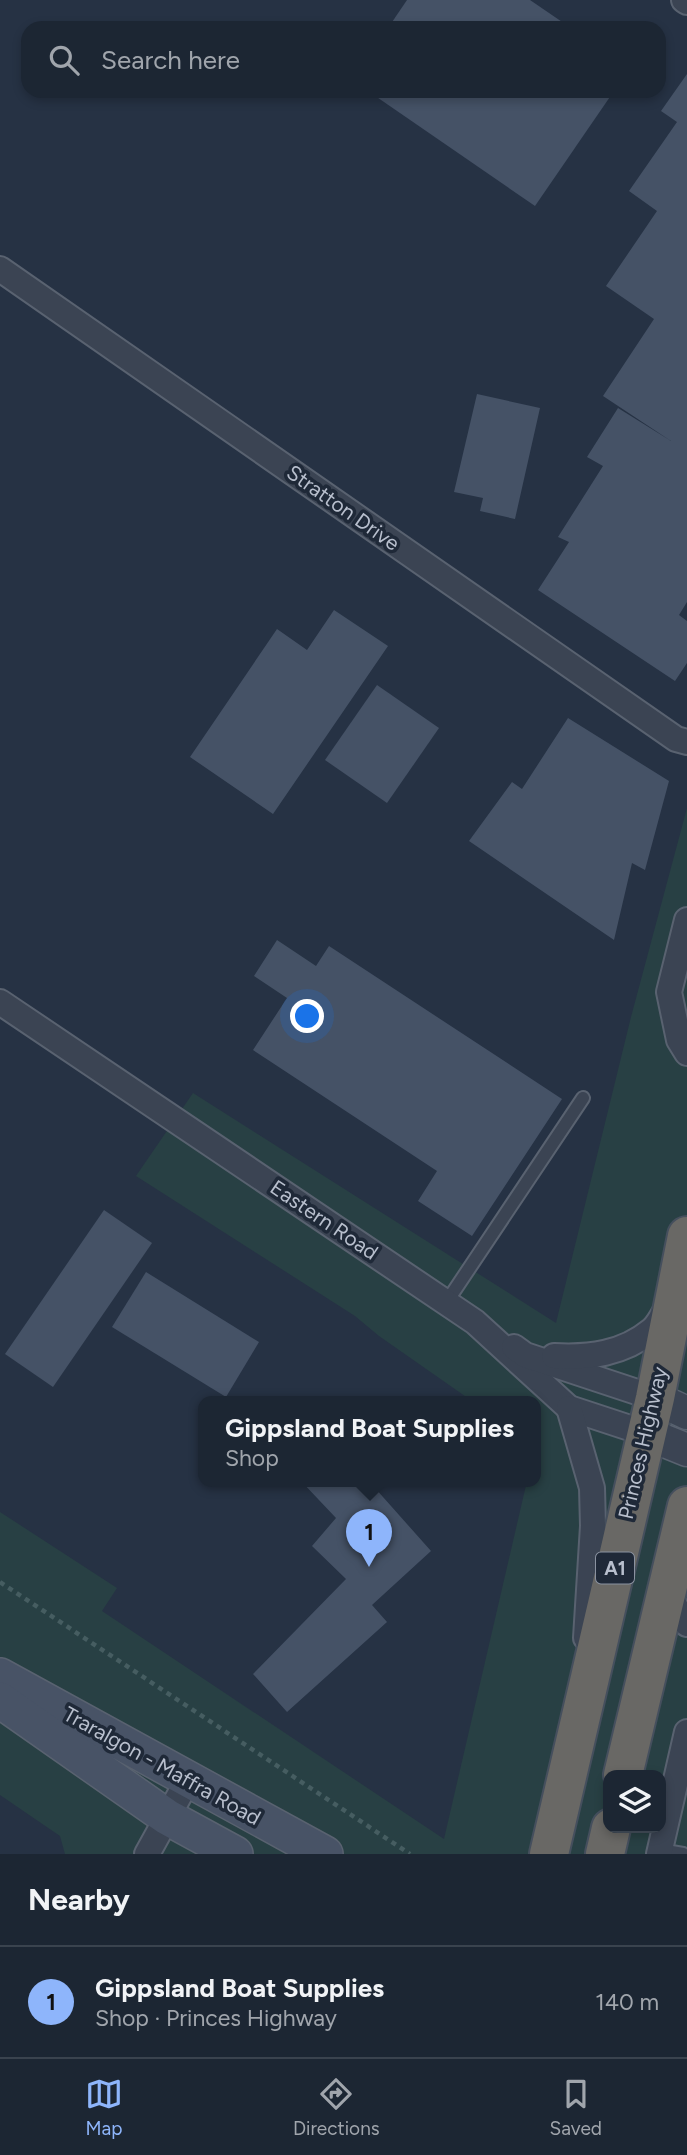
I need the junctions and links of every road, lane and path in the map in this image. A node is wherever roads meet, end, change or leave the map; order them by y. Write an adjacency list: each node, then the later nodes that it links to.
1 (0, 269): 2 (street, Stratton Drive)
2 (687, 742)
3 (687, 920): 5 (street)
4 (0, 1002): 9 (street, Eastern Road)
5 (687, 1053)
6 (583, 1098): 9 (lane)
7 (687, 1236): 8 (highway, Princes Highway / A1)
8 (674, 1297): 11 (street); 13 (highway, Princes Highway / A1)
9 (446, 1303): 10 (street, Eastern Road)
10 (475, 1322): 11 (street); 12 (street, Eastern Road)
11 (525, 1354): 13 (street)
12 (569, 1408): 13 (street, Eastern Road); 21 (street)
13 (662, 1415): 14 (street); 21 (highway, Princes Highway / A1)
14 (687, 1450)
15 (687, 1506): 16 (highway)
16 (675, 1566): 18 (street); 23 (highway)
17 (0, 1582): 31 (path)
18 (687, 1624)
19 (0, 1676): 24 (main road, Traralgon - Maffra Road)
20 (0, 1700): 25 (main road, Traralgon - Maffra Road)
21 (584, 1703): 32 (highway, Princes Highway / A1)
22 (687, 1732): 27 (street)
23 (624, 1770)
24 (189, 1778): 25 (street); 30 (main road, Traralgon - Maffra Road)
25 (167, 1817): 28 (street); 29 (main road, Traralgon - Maffra Road)
26 (610, 1833): 33 (highway)
27 (667, 1853)
28 (147, 1854)
29 (235, 1854)
30 (325, 1854)
31 (411, 1854)
32 (549, 1854)
33 (605, 1854)

